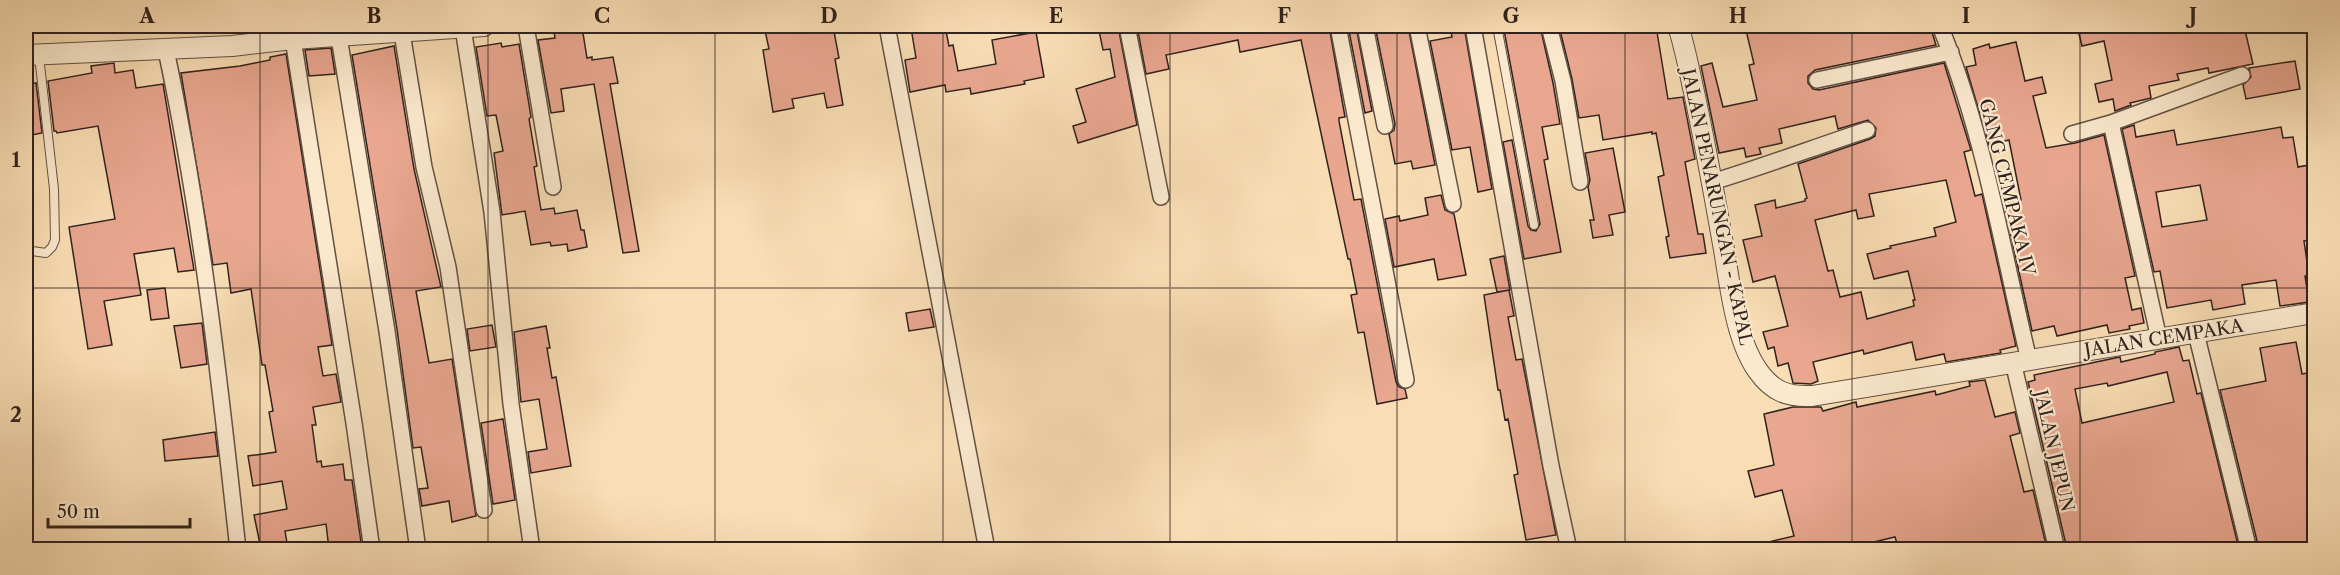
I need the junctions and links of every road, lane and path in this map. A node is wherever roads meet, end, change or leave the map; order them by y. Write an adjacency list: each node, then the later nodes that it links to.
1 (484, 26): 13 (street)
2 (526, 26): 28 (street)
3 (887, 26): 43 (street)
4 (1127, 26): 29 (street)
5 (1338, 26): 37 (street)
6 (1365, 26): 23 (street)
7 (1417, 26): 30 (street)
8 (1473, 26): 44 (street)
9 (1497, 26): 31 (lane)
10 (1549, 26): 26 (street)
11 (1678, 26): 27 (street, JALAN PENARUNGAN - KAPAL)
12 (1940, 26): 18 (street, GANG CEMPAKA IV)
13 (463, 28): 14 (street); 42 (street)
14 (397, 31): 16 (street); 38 (street)
15 (282, 35): 16 (street); 17 (street); 40 (street)
16 (339, 37): 41 (street)
17 (166, 50): 19 (street); 39 (street)
18 (1951, 52): 21 (street); 36 (street, GANG CEMPAKA IV)
19 (32, 55): 32 (lane)
20 (2242, 75): 22 (street)
21 (1817, 80)
22 (2111, 123): 25 (street); 35 (street)
23 (1385, 126)
24 (1867, 130): 27 (street)
25 (2072, 134)
26 (1580, 182)
27 (1712, 182): 36 (street, JALAN PENARUNGAN - KAPAL)
28 (553, 187)
29 (1161, 197)
30 (1453, 204)
31 (1534, 225)
32 (32, 251)
33 (2314, 313): 34 (street, JALAN CEMPAKA)
34 (2196, 333): 35 (street, JALAN CEMPAKA); 46 (street)
35 (2159, 339): 36 (street, JALAN CEMPAKA)
36 (2021, 361): 45 (street, JALAN JEPUN)
37 (1406, 380)
38 (484, 510)
39 (238, 549)
40 (372, 549)
41 (418, 549)
42 (532, 549)
43 (987, 549)
44 (1569, 549)
45 (2057, 549)
46 (2249, 549)

